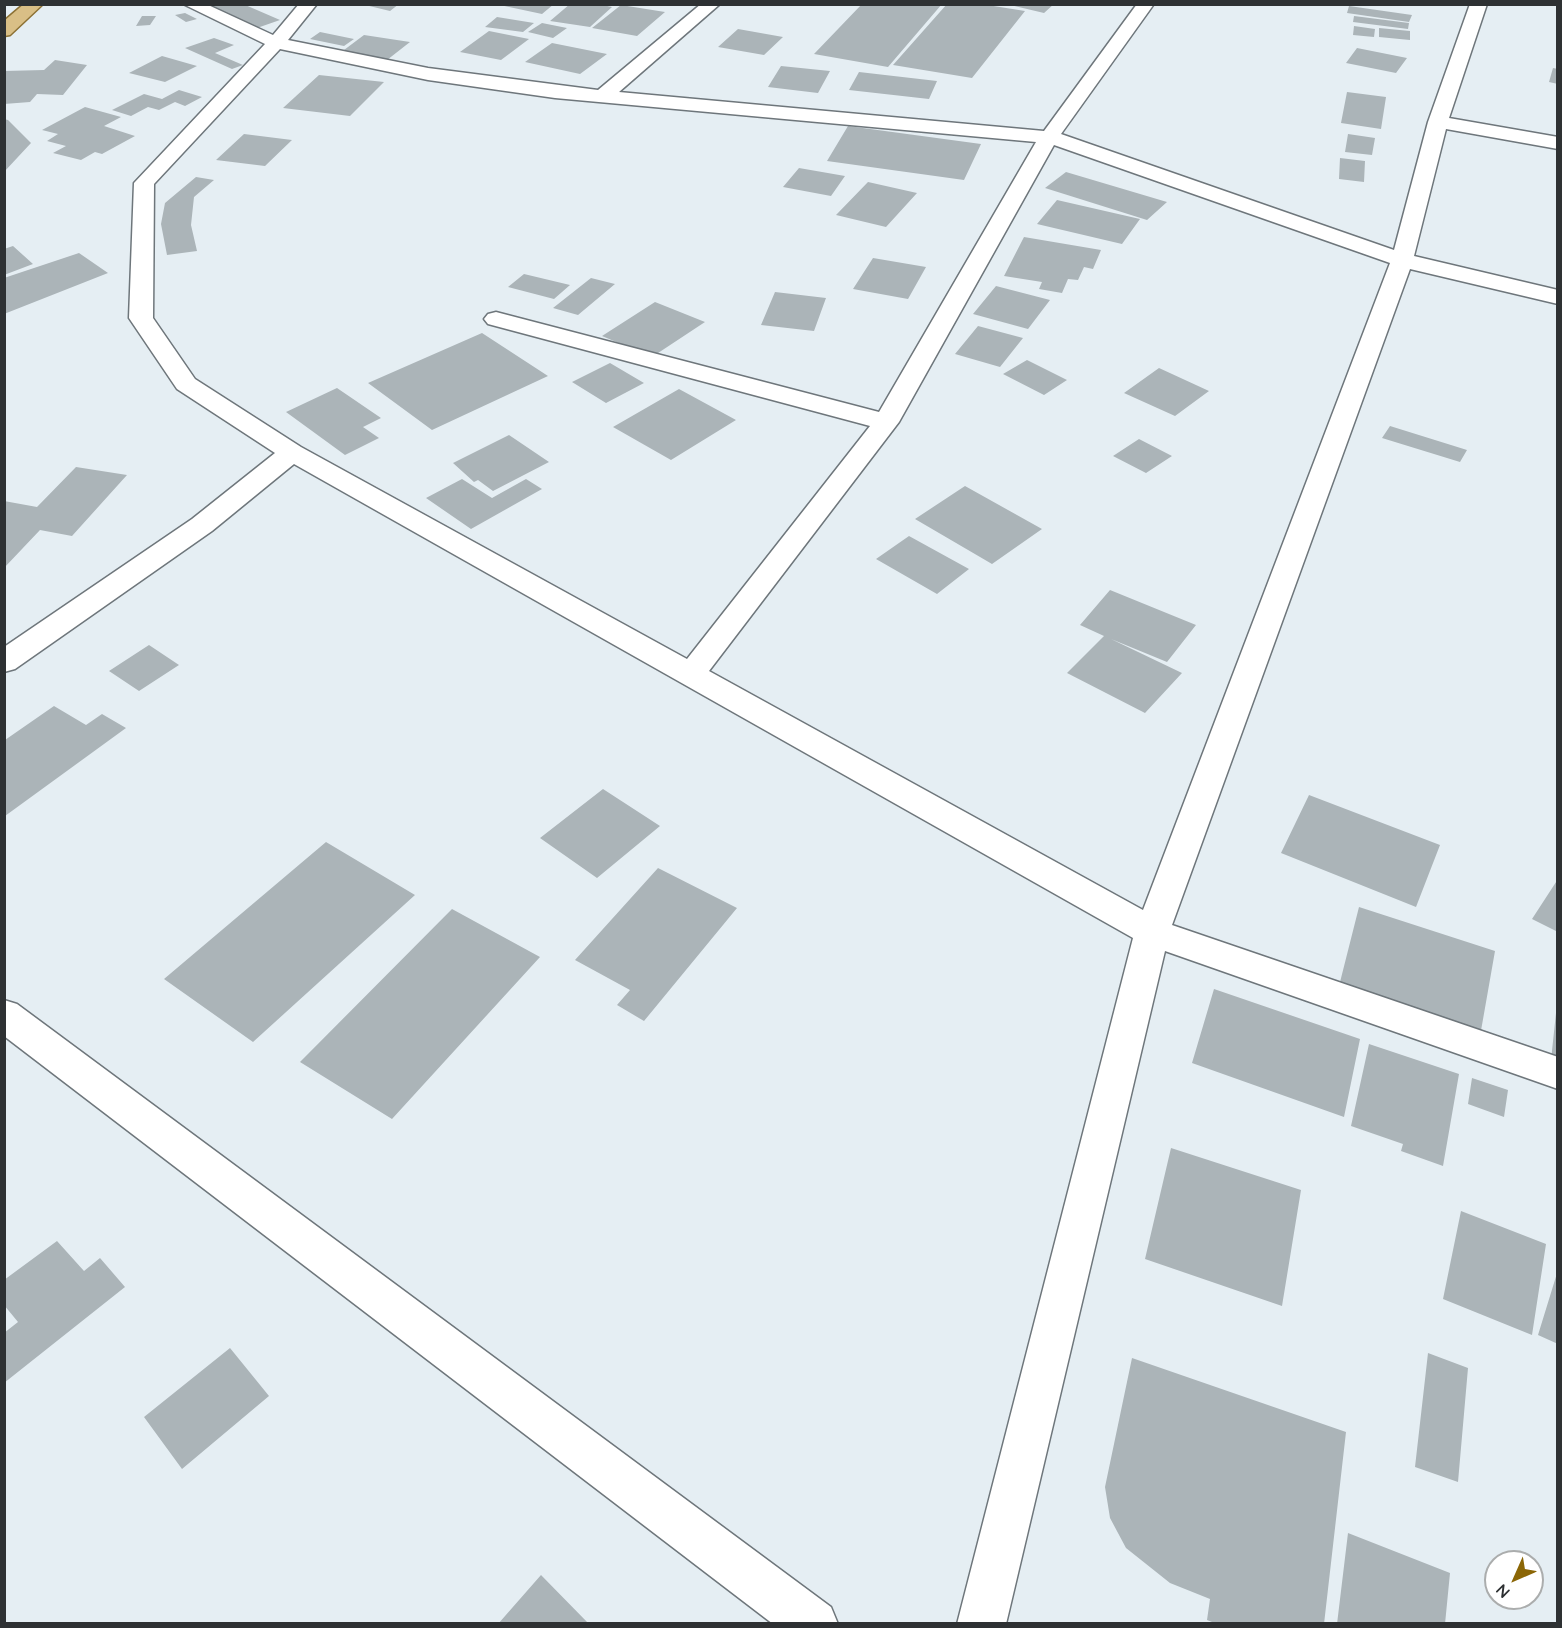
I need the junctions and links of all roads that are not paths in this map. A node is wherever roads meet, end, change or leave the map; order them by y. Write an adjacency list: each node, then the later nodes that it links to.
1 (35, 4): 7 (main road)
2 (191, 4): 8 (street)
3 (309, 4): 8 (street)
4 (712, 4): 9 (street)
5 (1146, 4): 11 (street)
6 (1479, 4): 10 (street)
7 (4, 31)
8 (276, 43): 9 (street); 17 (street)
9 (603, 96): 11 (street)
10 (1438, 122): 12 (street); 13 (street)
11 (1049, 137): 13 (street); 16 (street)
12 (1557, 143)
13 (1402, 260): 14 (street); 20 (street)
14 (1557, 297)
15 (496, 319): 16 (street)
16 (886, 422): 19 (street)
17 (292, 452): 18 (street); 19 (street)
18 (4, 663)
19 (692, 673): 20 (street)
20 (1152, 932): 22 (street); 24 (street)
21 (4, 1015): 23 (street)
22 (1557, 1073)
23 (814, 1623)
24 (981, 1623)

